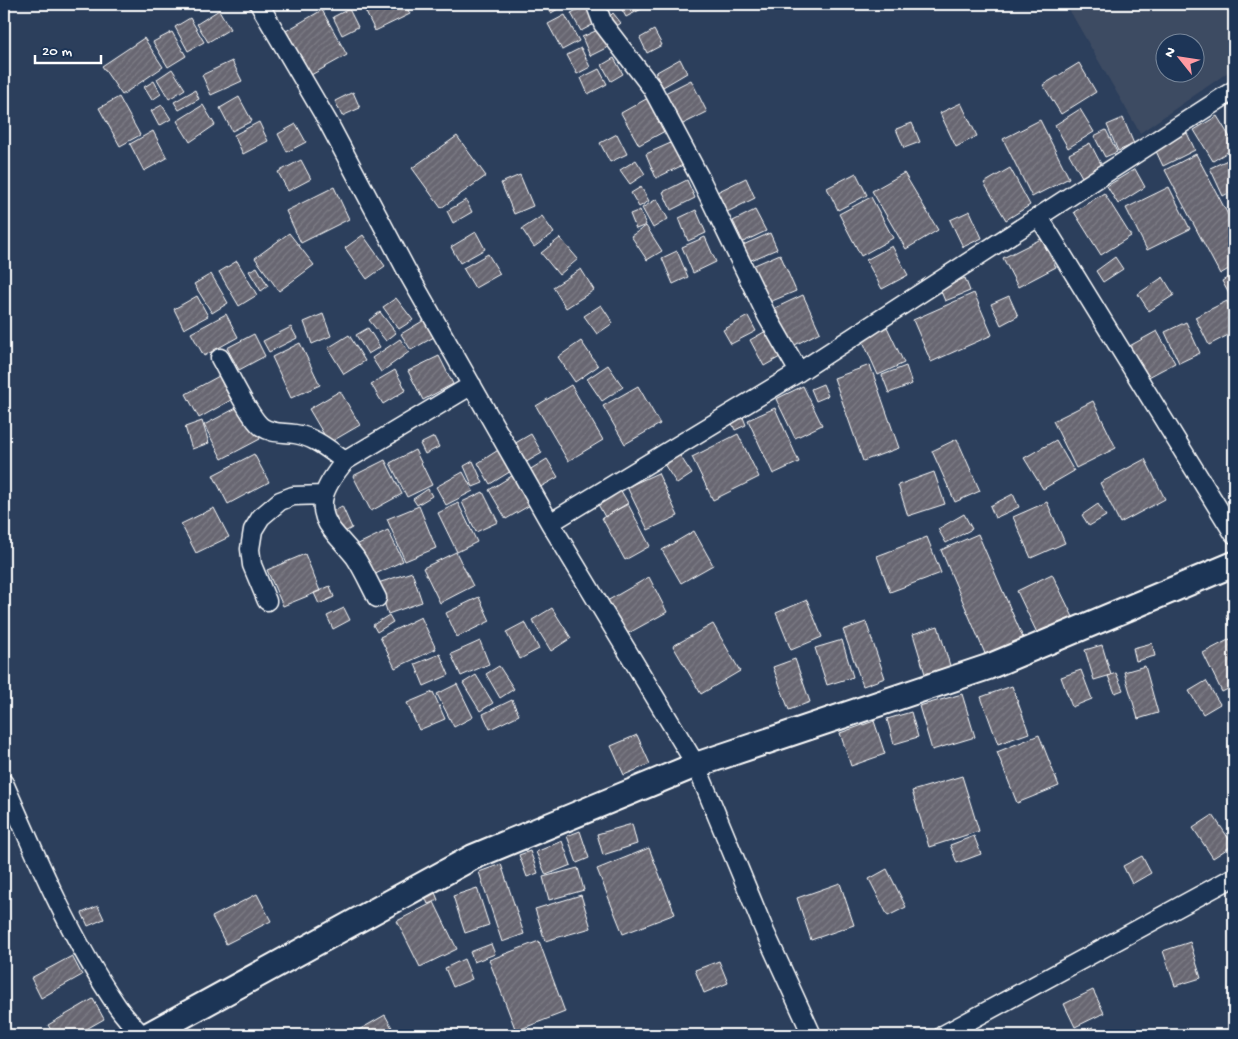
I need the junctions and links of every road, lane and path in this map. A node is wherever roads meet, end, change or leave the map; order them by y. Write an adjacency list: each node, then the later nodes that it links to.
1 (258, 4): 7 (street)
2 (597, 8): 6 (street)
3 (1234, 90): 4 (street)
4 (1039, 217): 6 (street); 11 (street)
5 (220, 358): 8 (street)
6 (800, 372): 10 (street)
7 (472, 385): 8 (street); 10 (street)
8 (345, 461): 9 (street)
9 (324, 495): 13 (street); 14 (street)
10 (550, 522): 15 (street)
11 (1234, 534)
12 (1234, 564): 15 (street)
13 (377, 598)
14 (267, 601)
15 (696, 766): 19 (street); 20 (street)
16 (4, 783): 18 (street)
17 (1234, 877): 21 (street)
18 (142, 1035)
19 (148, 1035)
20 (812, 1035)
21 (943, 1035)

